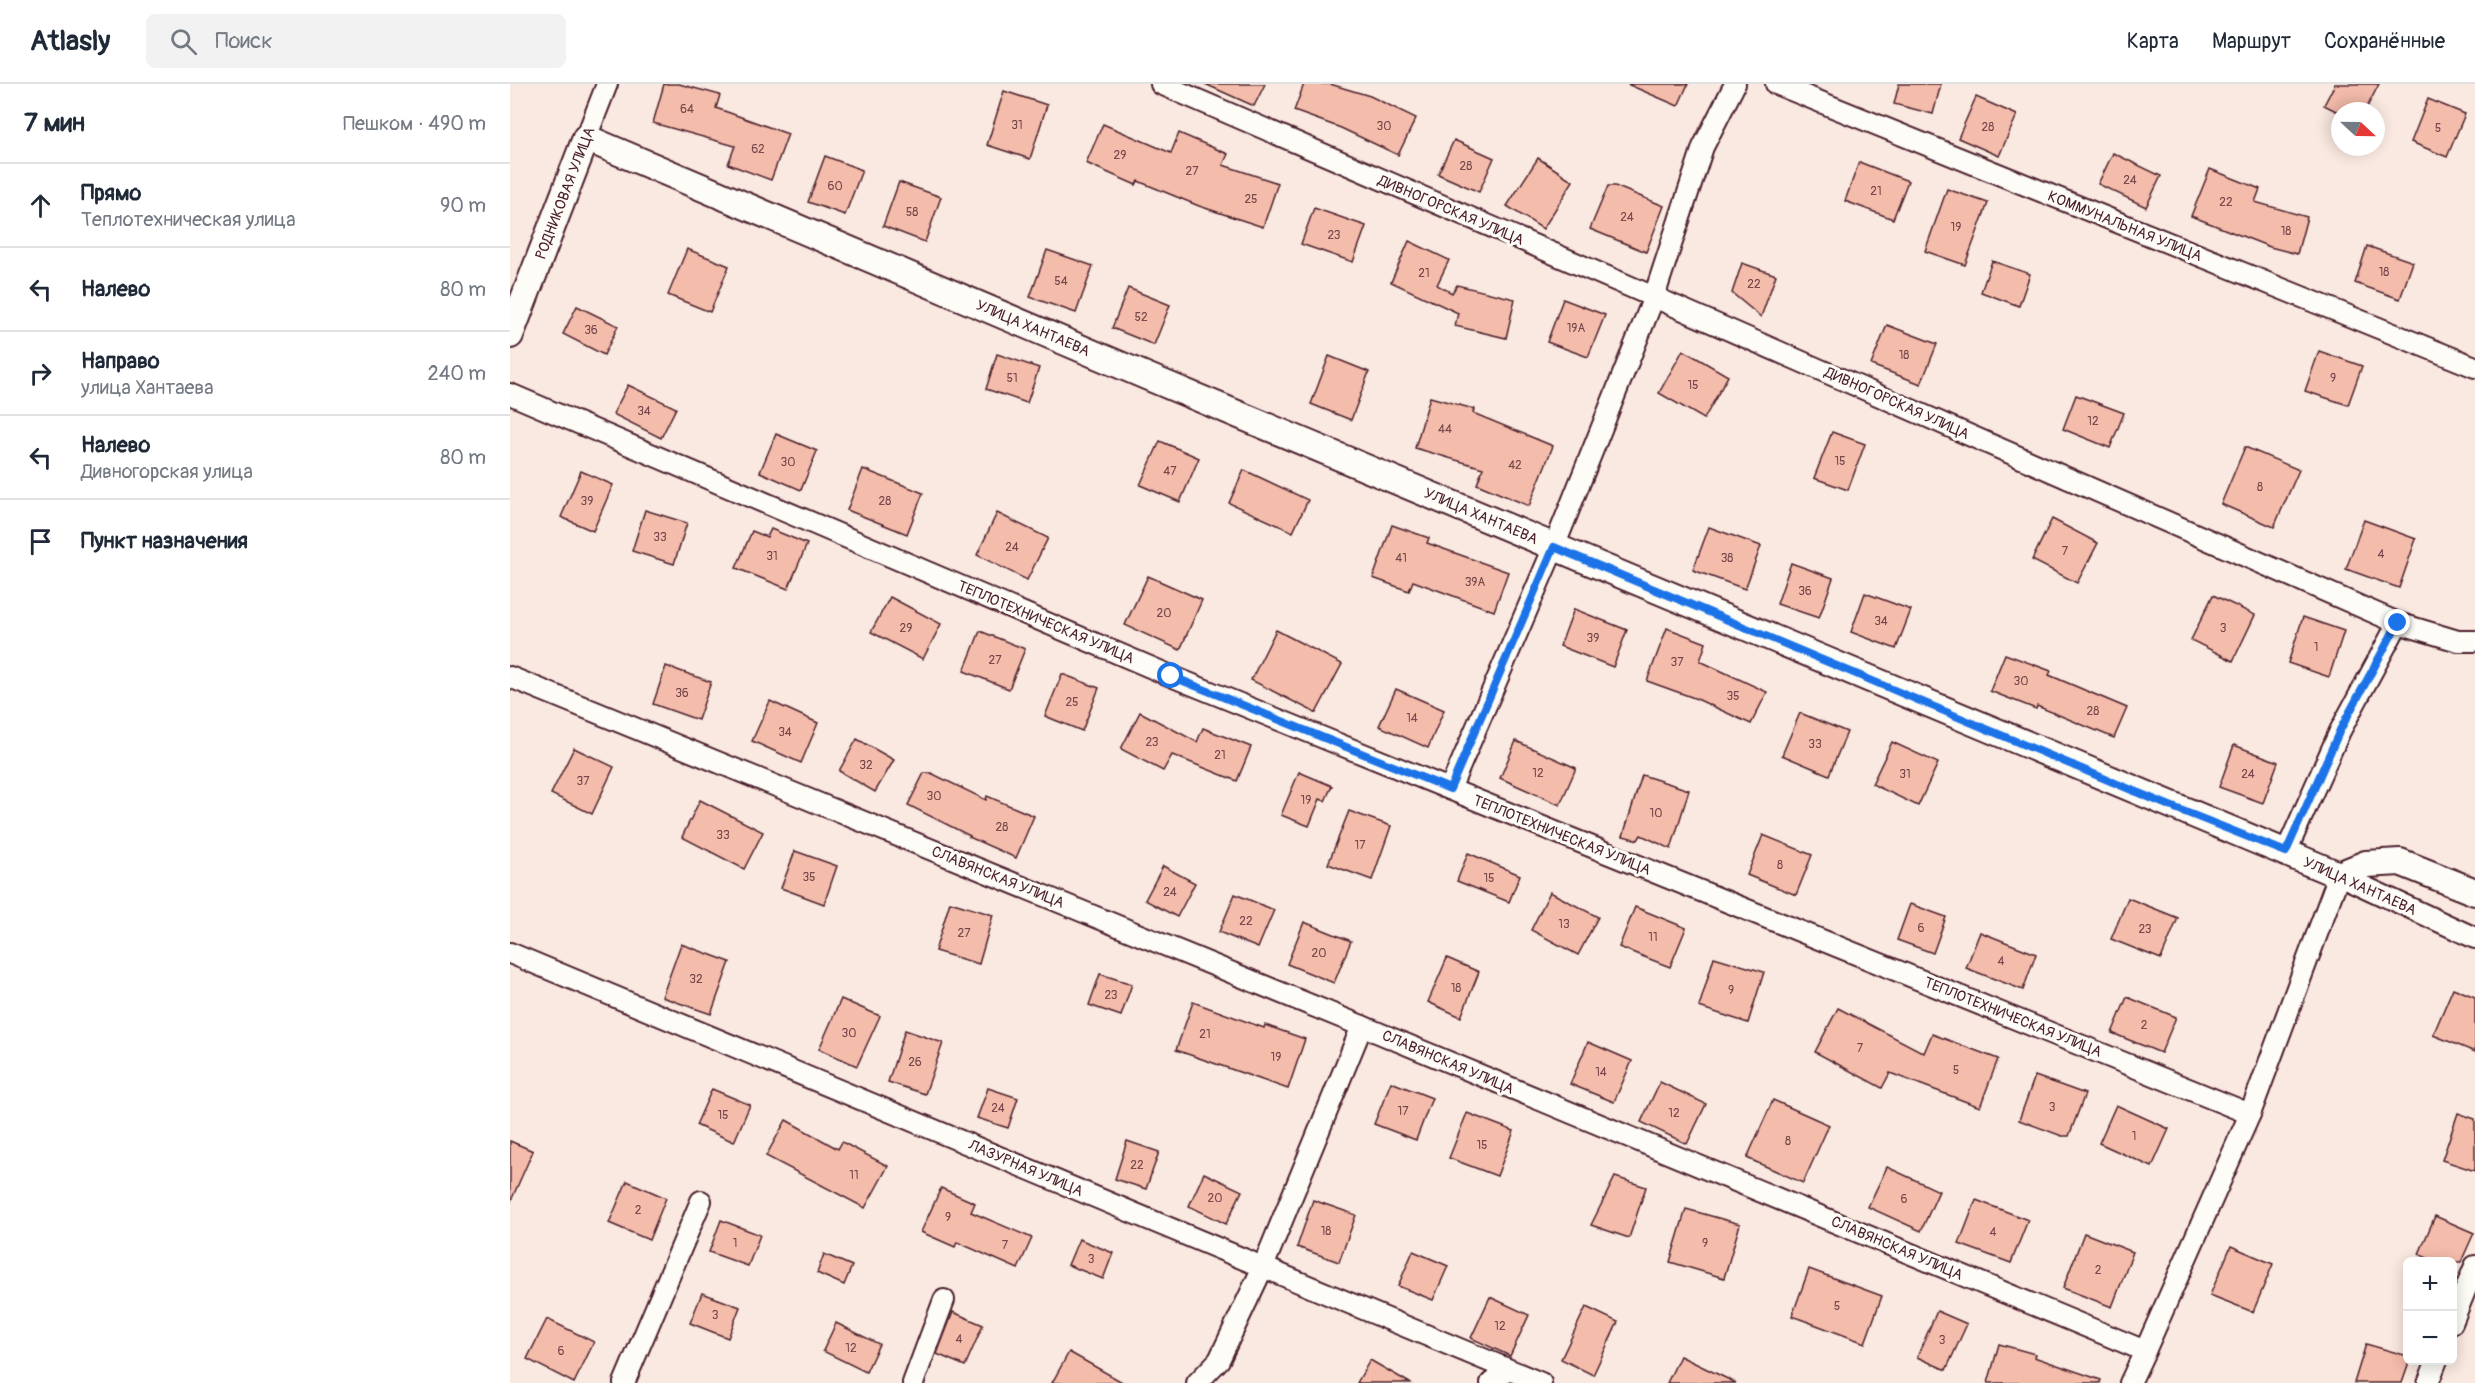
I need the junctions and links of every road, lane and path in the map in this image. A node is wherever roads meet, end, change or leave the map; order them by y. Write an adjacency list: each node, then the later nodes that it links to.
1 (607, 84): 5 (street, РОДНИКОВАЯ УЛИЦА)
2 (1161, 84): 6 (street, ДИВНОГОРСКАЯ УЛИЦА)
3 (1735, 84): 6 (street)
4 (1776, 84): 8 (street, КОММУНАЛЬНАЯ УЛИЦА)
5 (586, 138): 7 (street, РОДНИКОВАЯ УЛИЦА); 10 (street, УЛИЦА ХАНТАЕВА)
6 (1654, 297): 10 (street); 11 (street, ДИВНОГОРСКАЯ УЛИЦА)
7 (510, 335)
8 (2475, 367)
9 (510, 394): 14 (street, ТЕПЛОТЕХНИЧЕСКАЯ УЛИЦА)
10 (1554, 547): 14 (street); 15 (street, УЛИЦА ХАНТАЕВА)
11 (2398, 623): 12 (street); 15 (street)
12 (2475, 641)
13 (510, 677): 20 (street, СЛАВЯНСКАЯ УЛИЦА)
14 (1450, 789): 21 (street, ТЕПЛОТЕХНИЧЕСКАЯ УЛИЦА)
15 (2286, 852): 16 (street, УЛИЦА ХАНТАЕВА)
16 (2339, 875): 17 (street); 18 (street, УЛИЦА ХАНТАЕВА); 21 (street)
17 (2475, 892)
18 (2475, 938)
19 (511, 956): 24 (street, ЛАЗУРНАЯ УЛИЦА)
20 (1362, 1026): 24 (street); 27 (street, СЛАВЯНСКАЯ УЛИЦА)
21 (2250, 1114): 27 (street)
22 (701, 1201): 30 (street)
23 (2475, 1266): 26 (street)
24 (1263, 1267): 29 (street, ЛАЗУРНАЯ УЛИЦА); 32 (street)
25 (944, 1300): 31 (street)
26 (2457, 1311)
27 (2145, 1351): 35 (street)
28 (2435, 1365): 36 (street)
29 (1509, 1370): 33 (street); 34 (street, ЛАЗУРНАЯ УЛИЦА)
30 (624, 1383)
31 (913, 1383)
32 (1197, 1383)
33 (1491, 1383)
34 (1541, 1383)
35 (2130, 1383)
36 (2428, 1383)

